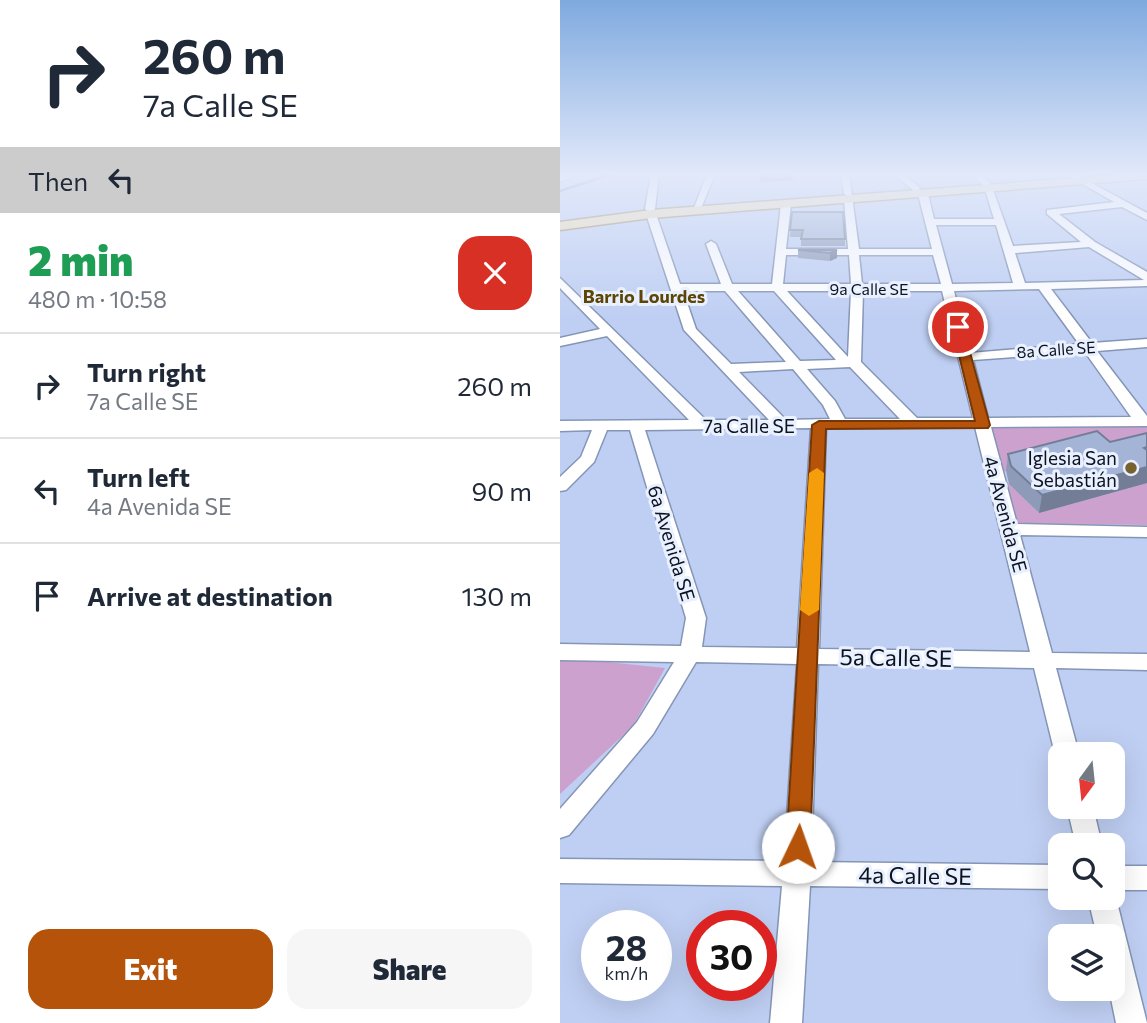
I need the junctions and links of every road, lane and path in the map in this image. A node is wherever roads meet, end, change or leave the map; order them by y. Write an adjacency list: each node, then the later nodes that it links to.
1 (587, 222): 8 (main road)
2 (653, 222): 20 (street)
3 (783, 222): 13 (street)
4 (851, 222): 12 (street)
5 (930, 222): 6 (street); 14 (street, 4a Avenida SE)
6 (1000, 222): 11 (street)
7 (1060, 222): 10 (street)
8 (560, 226)
9 (711, 244): 21 (street)
10 (1091, 244): 11 (street); 15 (street)
11 (1008, 250): 18 (street)
12 (854, 251): 13 (street); 14 (street); 23 (street)
13 (779, 252): 22 (street)
14 (939, 252): 24 (street, 4a Avenida SE)
15 (1147, 277)
16 (560, 282): 25 (street)
17 (1147, 284): 19 (street, 9a Calle SE)
18 (1020, 286): 19 (street, 9a Calle SE); 24 (street, 9a Calle SE)
19 (1043, 286): 30 (street)
20 (674, 287): 21 (street, 9a Calle SE); 34 (street)
21 (728, 287): 22 (street, 9a Calle SE); 33 (street)
22 (777, 287): 23 (street, 9a Calle SE); 32 (street)
23 (858, 288): 24 (street, 9a Calle SE); 32 (street)
24 (948, 288): 31 (street, 4a Avenida SE)
25 (575, 296): 26 (street); 27 (street)
26 (560, 299)
27 (610, 331): 28 (street); 43 (street)
28 (560, 342)
29 (1147, 343): 30 (street, 8a Calle SE)
30 (1089, 346): 31 (street, 8a Calle SE); 35 (street)
31 (965, 356): 39 (street, 4a Avenida SE)
32 (850, 363): 33 (street); 36 (street)
33 (794, 365): 34 (street); 38 (street)
34 (726, 368): 37 (street)
35 (1144, 421): 39 (street, 7a Calle SE)
36 (914, 424): 38 (street, 7a Calle SE); 39 (street, 7a Calle SE)
37 (783, 425): 38 (street, 7a Calle SE); 43 (street, 7a Calle SE)
38 (830, 425): 49 (street)
39 (983, 425): 45 (street, 4a Avenida SE)
40 (560, 426): 41 (street, 7a Calle SE)
41 (601, 426): 42 (street, 7a Calle SE); 44 (street)
42 (636, 426): 43 (street, 7a Calle SE); 48 (street, 6a Avenida SE)
43 (704, 426)
44 (560, 486)
45 (1010, 529): 46 (street); 50 (street, 4a Avenida SE)
46 (1147, 532)
47 (560, 652): 48 (street, 5a Calle SE)
48 (690, 654): 49 (street, 5a Calle SE); 53 (street, 6a Avenida SE)
49 (807, 655): 50 (street, 5a Calle SE); 55 (street)
50 (1045, 661): 51 (street, 5a Calle SE); 52 (street, 4a Avenida SE)
51 (1147, 662)
52 (1064, 742)
53 (560, 827)
54 (560, 871): 55 (street, 4a Calle SE)
55 (797, 874): 56 (street, 4a Calle SE); 60 (street)
56 (1048, 877)
57 (1125, 878): 58 (street)
58 (1147, 878)
59 (1125, 994): 61 (street)
60 (786, 1023)
61 (1132, 1023)

